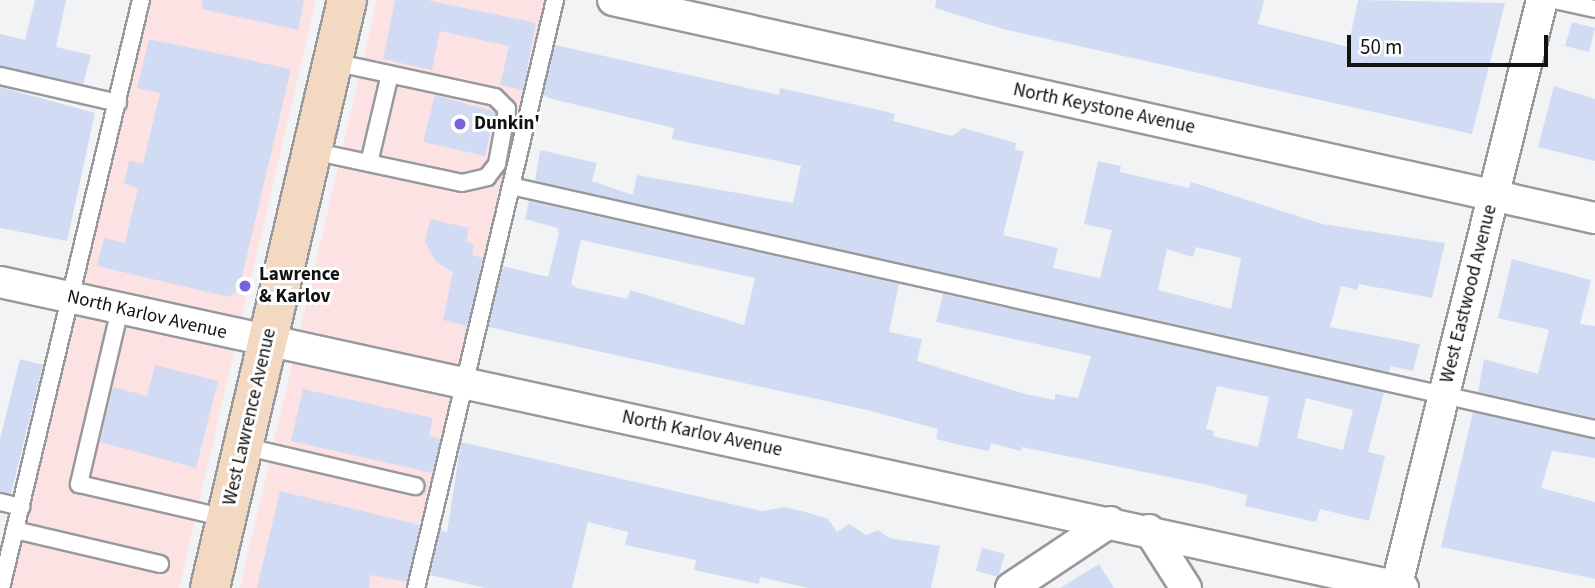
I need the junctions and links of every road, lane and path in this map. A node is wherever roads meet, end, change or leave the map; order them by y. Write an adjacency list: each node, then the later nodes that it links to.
1 (141, 0): 11 (lane)
2 (347, 0): 8 (main road, West Lawrence Avenue)
3 (555, 0): 14 (lane)
4 (613, 0): 15 (street, North Keystone Avenue)
5 (1542, 0): 15 (street, West Eastwood Avenue)
6 (1554, 0): 7 (lane)
7 (1595, 9)
8 (333, 62): 9 (lane); 12 (main road, West Lawrence Avenue)
9 (390, 74): 13 (lane); 13 (lane)
10 (0, 76): 11 (lane)
11 (118, 103): 18 (lane)
12 (312, 150): 13 (lane); 20 (main road, West Lawrence Avenue)
13 (369, 163)
14 (511, 186): 21 (lane); 22 (lane)
15 (1493, 195): 16 (street, North Keystone Avenue); 22 (street, West Eastwood Avenue)
16 (1595, 218)
17 (0, 282): 18 (street, North Karlov Avenue)
18 (70, 298): 19 (street, North Karlov Avenue); 27 (lane)
19 (120, 309): 20 (street, North Karlov Avenue); 28 (lane)
20 (267, 342): 21 (street, North Karlov Avenue); 24 (main road, West Lawrence Avenue)
21 (464, 384): 29 (street, North Karlov Avenue); 35 (lane)
22 (1444, 396): 23 (lane); 38 (street, West Eastwood Avenue)
23 (1595, 429)
24 (243, 446): 25 (lane); 28 (main road, West Lawrence Avenue)
25 (415, 486)
26 (0, 502): 27 (lane)
27 (21, 507): 30 (lane)
28 (226, 518): 34 (main road, West Lawrence Avenue)
29 (1110, 522): 31 (street, North Karlov Avenue); 36 (street)
30 (15, 530): 32 (lane); 33 (lane)
31 (1149, 530): 37 (street); 38 (street, North Karlov Avenue)
32 (160, 564)
33 (1, 588)
34 (210, 588)
35 (416, 588)
36 (1011, 588)
37 (1185, 588)
38 (1399, 588)

